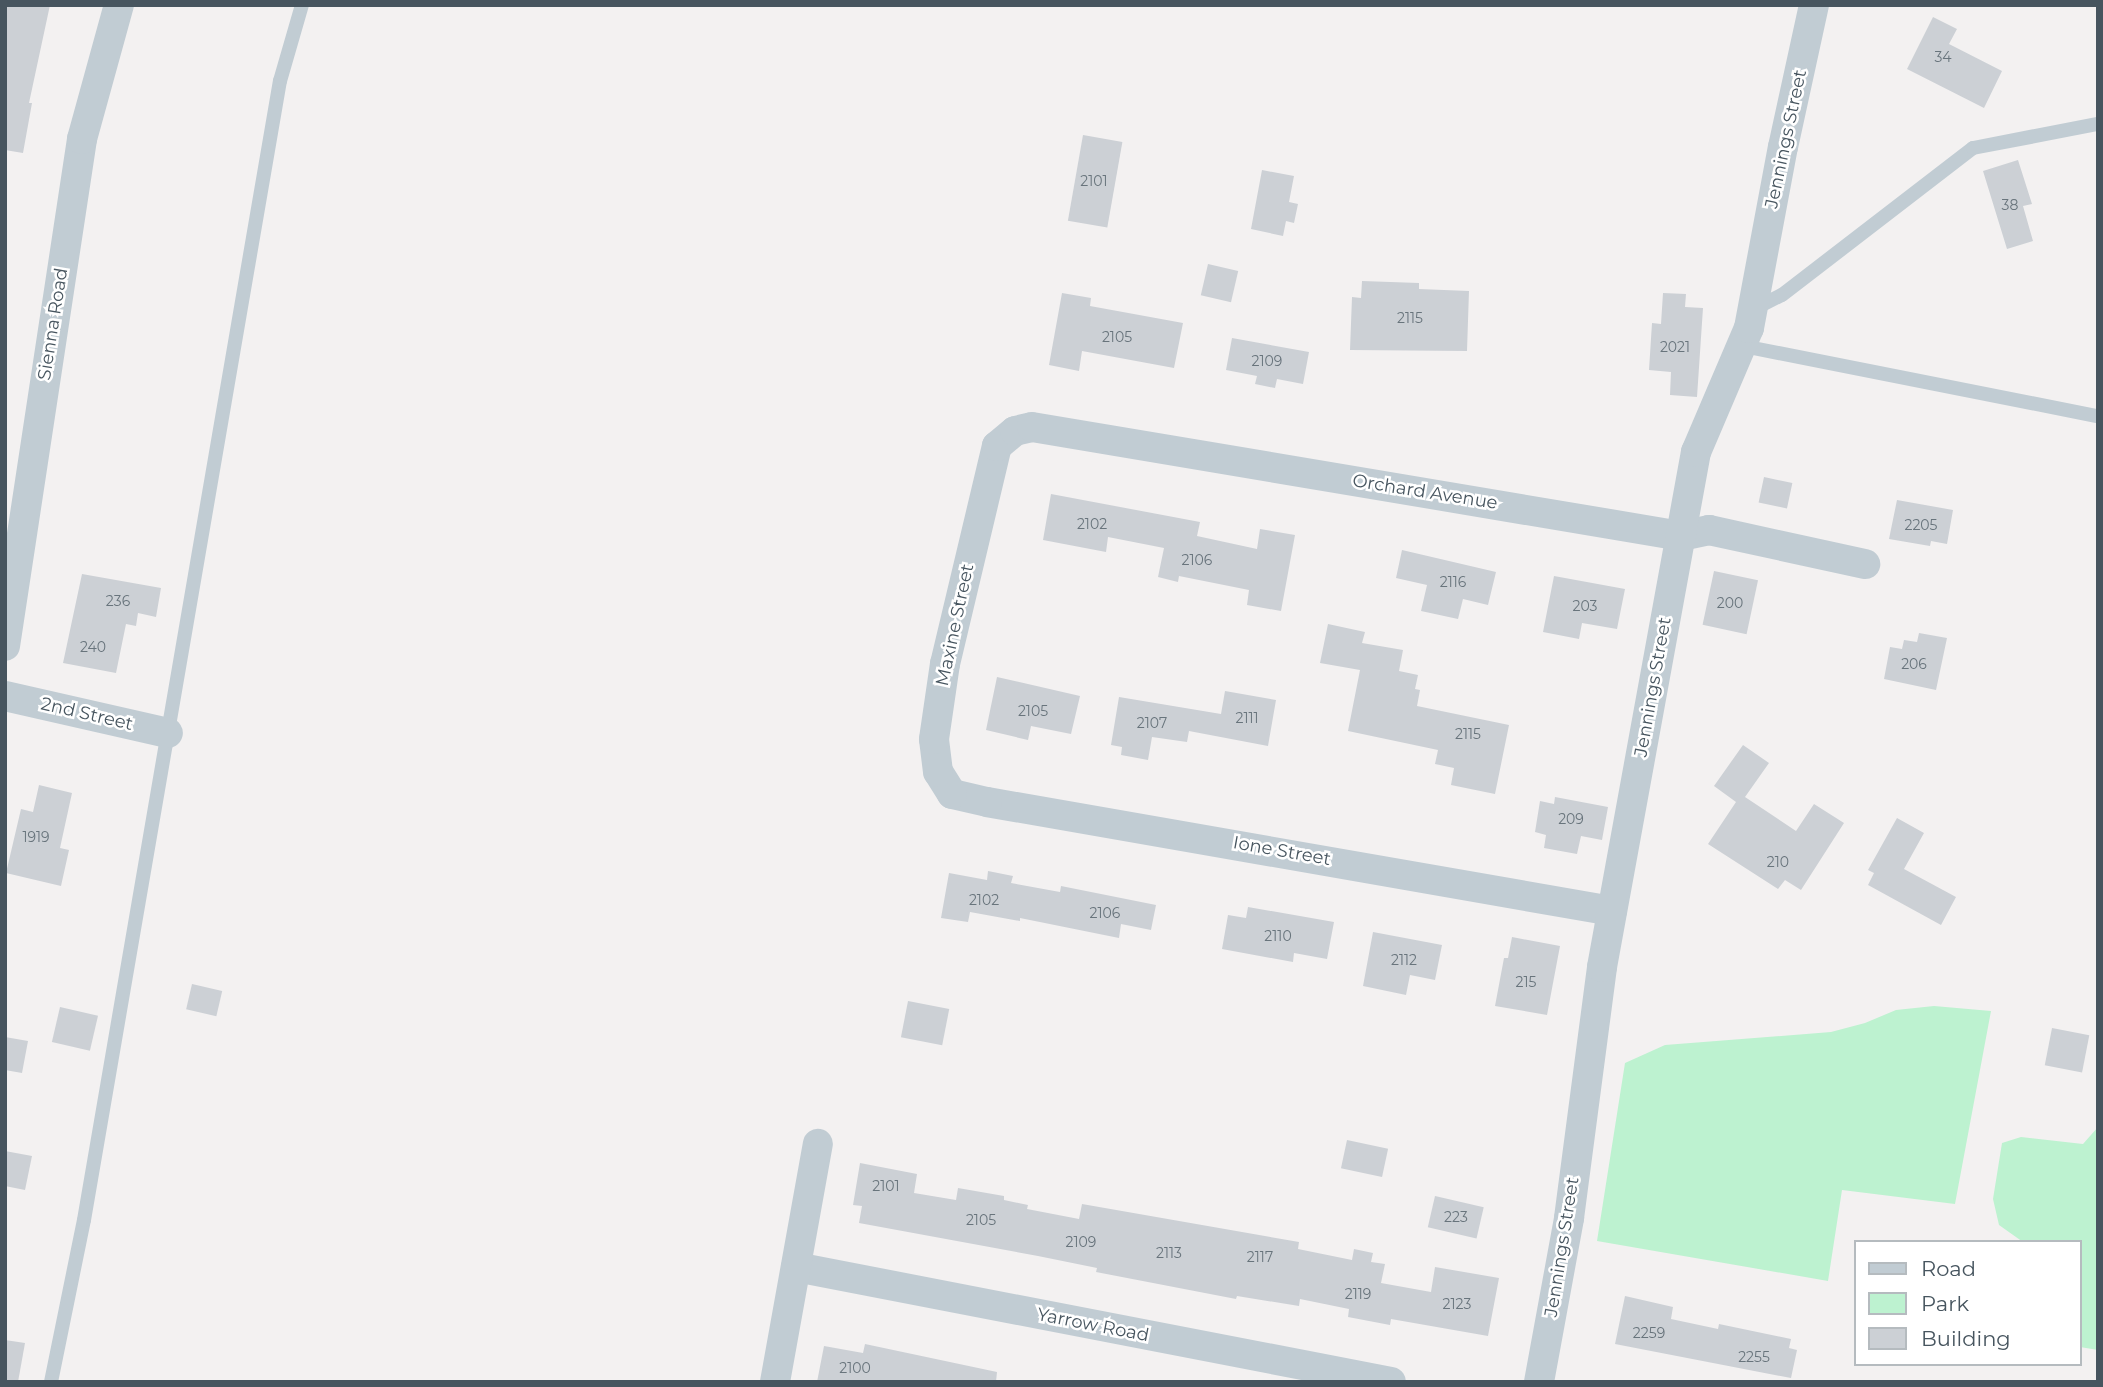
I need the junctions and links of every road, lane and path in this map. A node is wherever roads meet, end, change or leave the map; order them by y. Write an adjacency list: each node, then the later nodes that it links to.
1 (119, 5): 11 (street, Sienna Road)
2 (302, 5): 13 (lane)
3 (1814, 5): 5 (street, Jennings Street)
4 (2098, 124): 5 (lane)
5 (1753, 310): 6 (street, Jennings Street)
6 (1743, 346): 7 (lane); 9 (street, Jennings Street)
7 (2098, 416)
8 (994, 453): 9 (street, Orchard Avenue); 14 (street, Maxine Street)
9 (1681, 536): 10 (street, Orchard Avenue); 15 (street, Jennings Street)
10 (1865, 564)
11 (5, 646)
12 (5, 696): 13 (street, 2nd Street)
13 (168, 733): 18 (lane)
14 (952, 794): 15 (street, Ione Street)
15 (1612, 911): 21 (street, Jennings Street)
16 (818, 1144): 17 (street)
17 (796, 1267): 19 (street); 20 (street, Yarrow Road)
18 (51, 1382)
19 (775, 1382)
20 (1391, 1382)
21 (1539, 1382)

